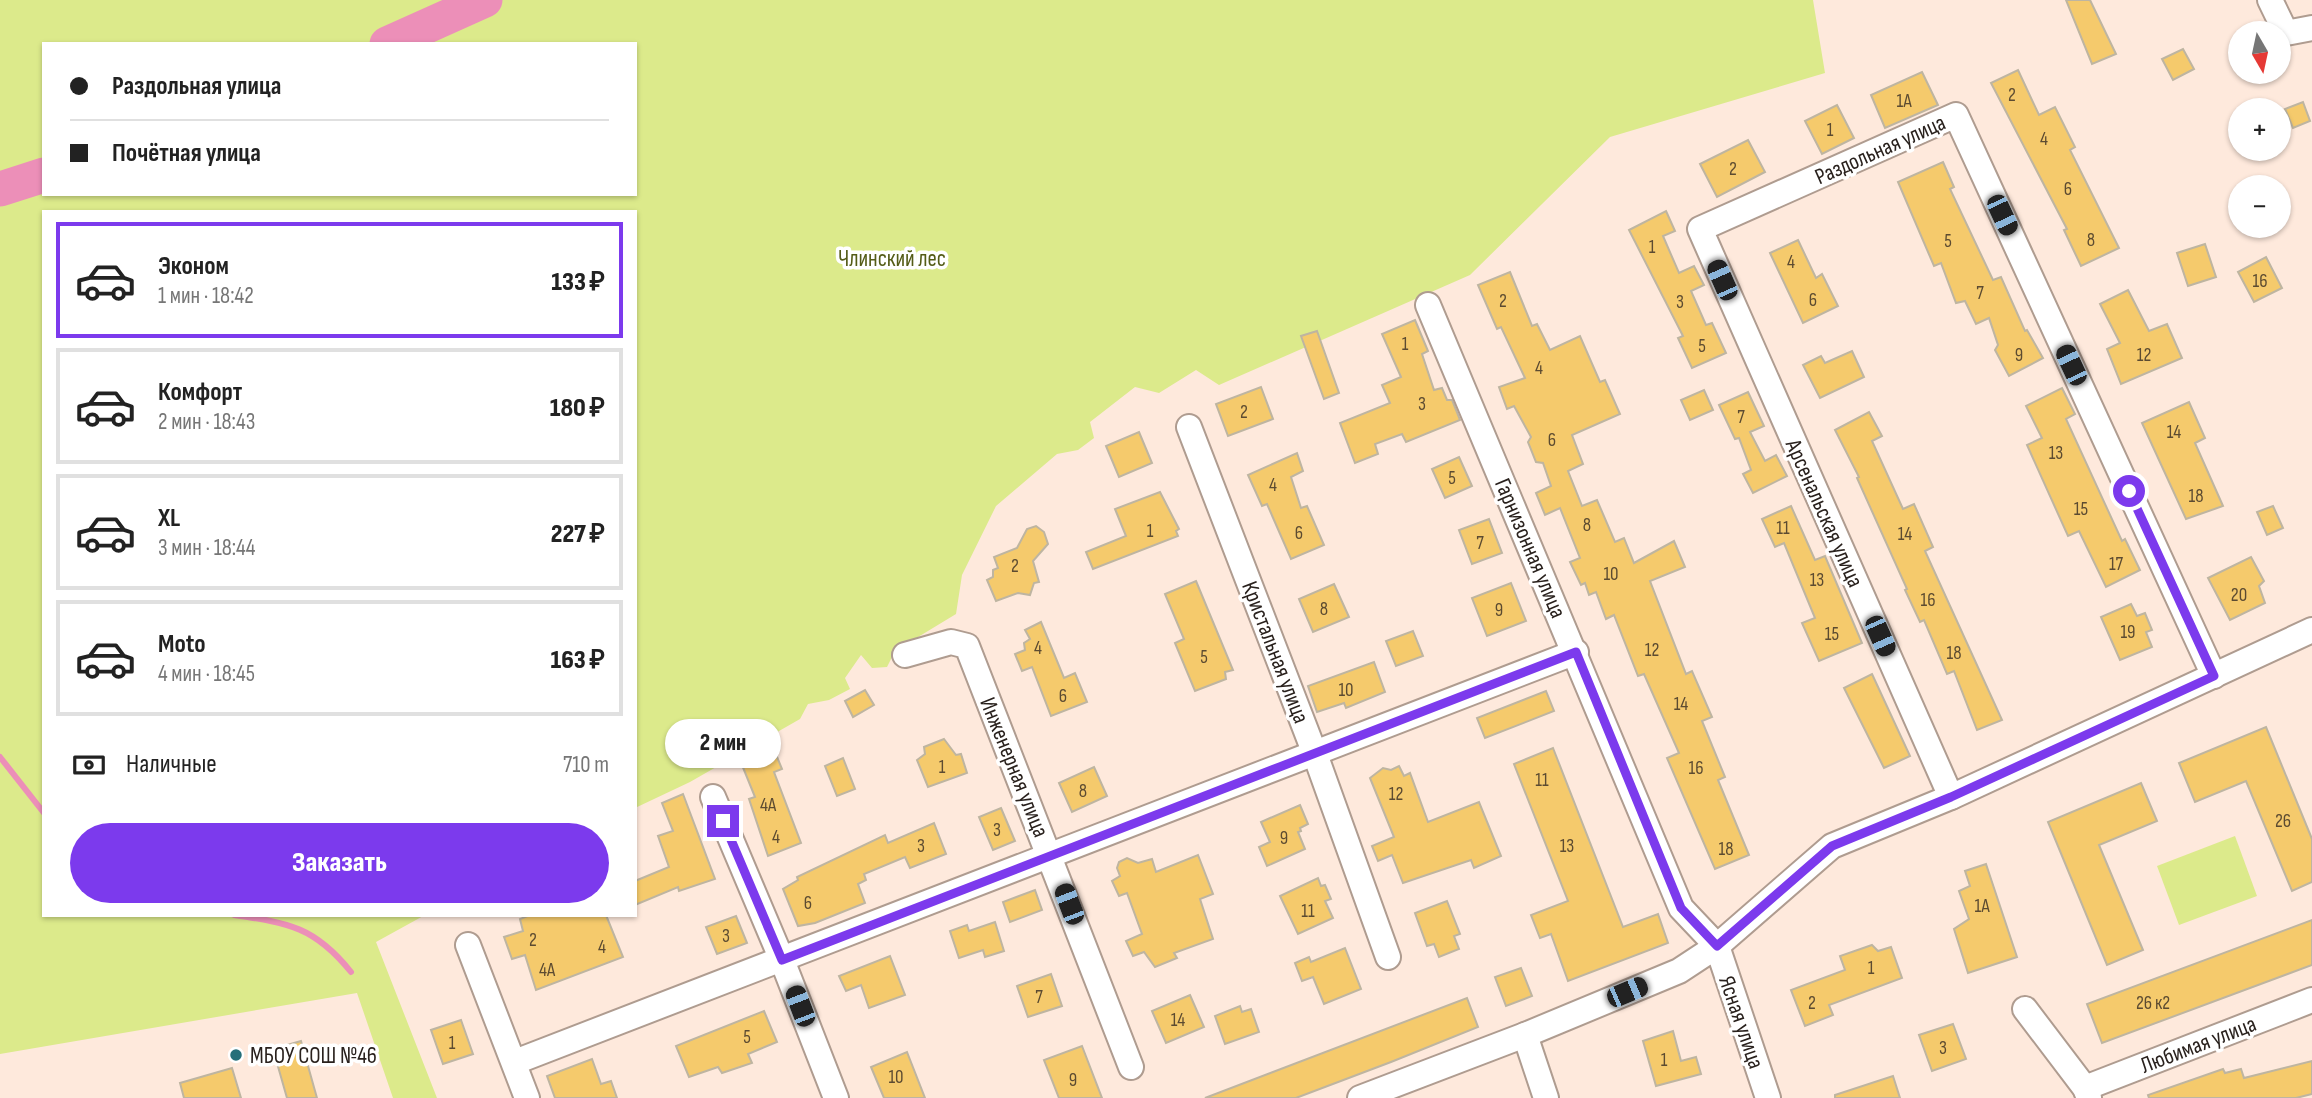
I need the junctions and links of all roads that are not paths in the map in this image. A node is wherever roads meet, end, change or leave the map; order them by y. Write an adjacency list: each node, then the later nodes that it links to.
1 (2270, 0): 2 (street)
2 (2312, 28)
3 (1700, 229): 9 (street, Раздольная улица); 12 (street, Арсенальская улица)
4 (1428, 305): 7 (street, Гарнизонная улица)
5 (1189, 426): 10 (street, Кристальная улица)
6 (2312, 630): 9 (street)
7 (1576, 652): 10 (street); 15 (street, Гарнизонная улица)
8 (905, 655): 13 (street, Инженерная улица)
9 (2214, 676): 12 (street)
10 (1315, 754): 13 (street); 16 (street, Кристальная улица)
11 (713, 797): 17 (street)
12 (1951, 797): 15 (street)
13 (1051, 857): 17 (street); 22 (street, Инженерная улица)
14 (468, 945): 21 (street)
15 (1717, 946): 20 (street); 28 (street, Ясная улица)
16 (1388, 957)
17 (782, 960): 21 (street); 25 (street)
18 (2312, 1000): 23 (street, Любимая улица)
19 (2025, 1009): 23 (street)
20 (1525, 1035): 26 (street); 27 (street)
21 (515, 1062): 24 (street)
22 (1131, 1067)
23 (2087, 1093)
24 (527, 1098)
25 (836, 1098)
26 (1360, 1098)
27 (1545, 1098)
28 (1768, 1098)

